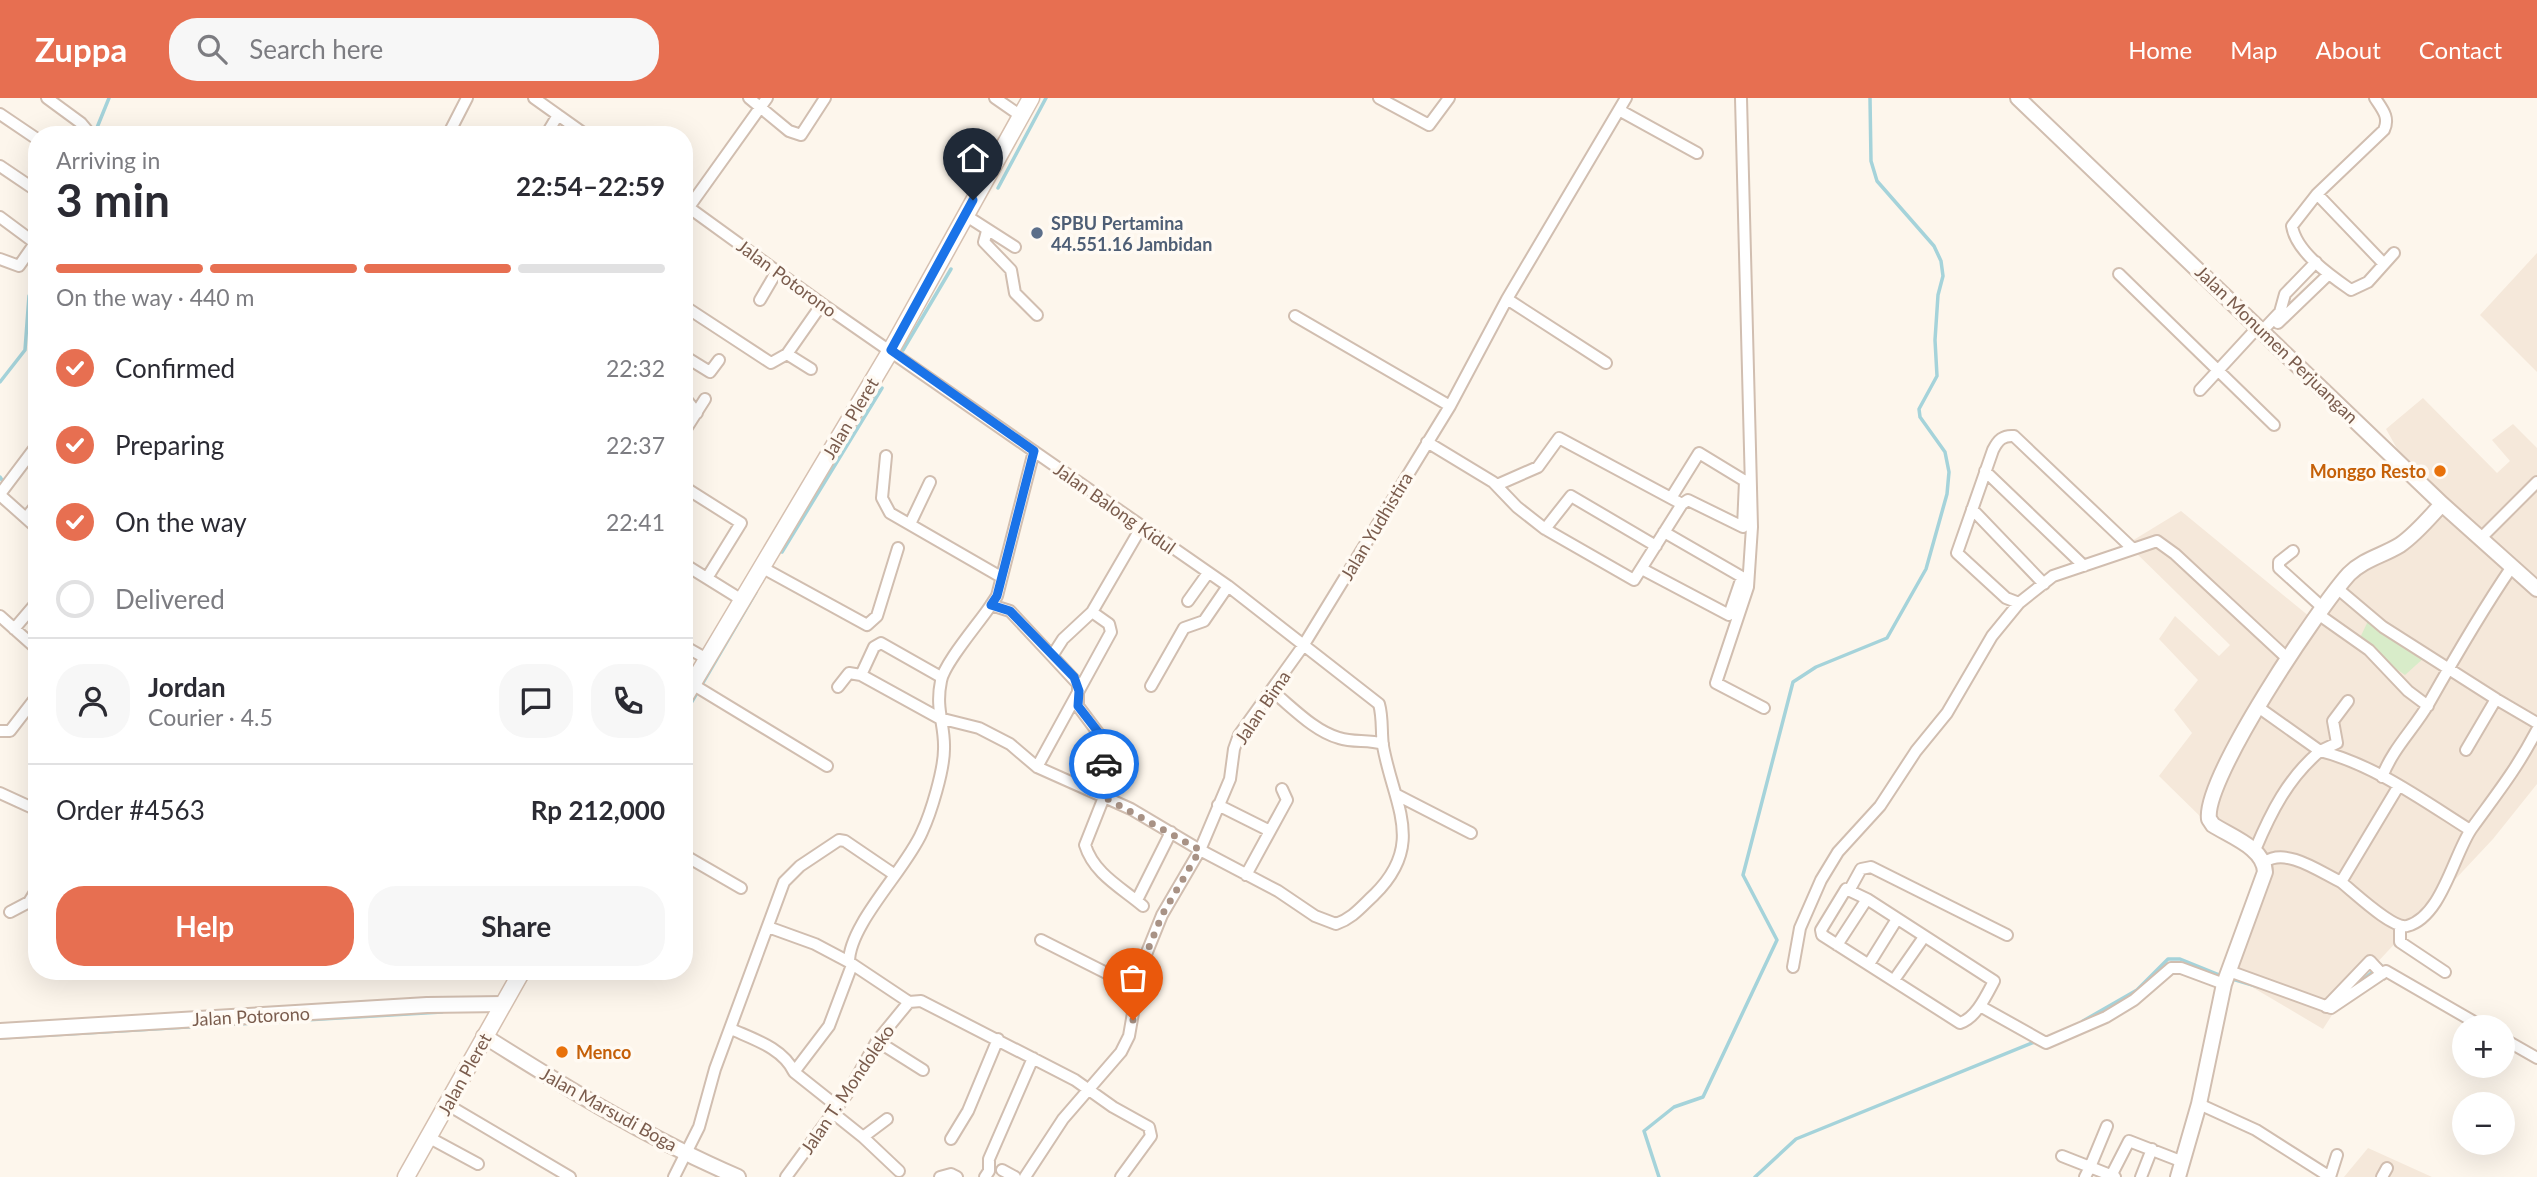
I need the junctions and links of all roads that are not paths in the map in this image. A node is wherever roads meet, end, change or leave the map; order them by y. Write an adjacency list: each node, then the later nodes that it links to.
1 (47, 98): 19 (street)
2 (467, 98): 20 (street)
3 (534, 98): 17 (street)
4 (749, 98): 14 (street)
5 (825, 98): 14 (street)
6 (1031, 98): 18 (main road, Jalan Pleret)
7 (1379, 98): 8 (street)
8 (1449, 98)
9 (1626, 98): 15 (street, Jalan Yudhistira)
10 (1741, 98): 130 (street)
11 (2018, 98): 49 (street, Jalan Monumen Perjuangan)
12 (2375, 98): 27 (street)
13 (1000, 99): 18 (street)
14 (764, 103): 28 (street)
15 (1619, 110): 24 (street); 43 (street, Jalan Yudhistira)
16 (0, 114): 23 (street)
17 (558, 115): 21 (street); 22 (street)
18 (1021, 116): 30 (main road, Jalan Pleret)
19 (84, 126)
20 (453, 126)
21 (551, 126)
22 (573, 126)
23 (28, 133)
24 (1697, 153)
25 (0, 166): 26 (street)
26 (28, 185)
27 (2317, 194): 38 (street); 39 (street)
28 (693, 197)
29 (693, 209): 40 (street, Jalan Potorono)
30 (965, 215): 32 (street); 50 (main road, Jalan Pleret)
31 (0, 217): 33 (street)
32 (987, 231): 34 (street); 47 (street)
33 (28, 236)
34 (1015, 247)
35 (28, 253): 37 (street)
36 (2394, 253): 39 (street)
37 (0, 259)
38 (2316, 262): 42 (street); 49 (street)
39 (2384, 264): 42 (street)
40 (777, 271): 44 (street); 45 (street, Jalan Potorono)
41 (2119, 274): 56 (street)
42 (2329, 274): 49 (street)
43 (1507, 299): 54 (street); 59 (street, Jalan Yudhistira)
44 (760, 300)
45 (822, 304): 50 (street, Jalan Potorono); 51 (street)
46 (693, 312): 51 (street)
47 (1037, 315)
48 (1296, 316): 59 (street)
49 (2263, 330): 56 (street); 76 (street, Jalan Monumen Perjuangan)
50 (891, 350): 65 (street, Jalan Balong Kidul); 90 (main road, Jalan Pleret)
51 (787, 354): 55 (street)
52 (719, 360): 53 (street)
53 (693, 362)
54 (1606, 363)
55 (811, 369)
56 (2217, 370): 57 (street); 63 (street)
57 (2200, 390)
58 (705, 399): 61 (street)
59 (1450, 407): 64 (street, Jalan Yudhistira)
60 (693, 408): 61 (street)
61 (697, 413): 62 (street)
62 (693, 419)
63 (2274, 425)
64 (1427, 442): 71 (street); 111 (street, Jalan Yudhistira)
65 (1034, 451): 81 (street, Jalan Balong Kidul); 95 (street)
66 (886, 456): 80 (street)
67 (28, 457): 73 (street)
68 (1985, 471): 77 (street); 87 (street); 89 (street)
69 (930, 482): 80 (street)
70 (2537, 482): 84 (street)
71 (1497, 485): 74 (street); 82 (street)
72 (693, 493): 96 (street)
73 (0, 494): 79 (street)
74 (1671, 498): 75 (street); 75 (street)
75 (1682, 503): 83 (street)
76 (2442, 504): 84 (street, Jalan Monumen Perjuangan); 99 (street)
77 (1972, 509): 97 (street); 103 (street)
78 (28, 515): 79 (street)
79 (26, 518)
80 (910, 524): 95 (street)
81 (1142, 526): 94 (street, Jalan Balong Kidul); 106 (street)
82 (1545, 529): 85 (street); 93 (street)
83 (1664, 532): 85 (street); 93 (street)
84 (2480, 539): 91 (street, Jalan Monumen Perjuangan)
85 (1656, 546): 93 (street)
86 (898, 548): 90 (street)
87 (2132, 548): 89 (street); 114 (street)
88 (2293, 551): 105 (street)
89 (2084, 566): 97 (street)
90 (761, 567): 101 (main road, Jalan Pleret)
91 (2511, 568): 100 (street, Jalan Monumen Perjuangan); 116 (street)
92 (693, 569): 96 (street)
93 (1642, 569)
94 (1208, 573): 98 (street, Jalan Balong Kidul); 102 (street)
95 (1000, 577): 104 (street)
96 (707, 578): 101 (street)
97 (2043, 583): 103 (street)
98 (1228, 586): 111 (street, Jalan Balong Kidul); 120 (street)
99 (2337, 589): 105 (street); 116 (street)
100 (2537, 589)
101 (741, 600): 115 (main road, Jalan Pleret)
102 (1188, 601)
103 (2019, 603): 172 (street)
104 (991, 605): 113 (street); 118 (street)
105 (2320, 611): 114 (street); 127 (street)
106 (1092, 612): 113 (street); 122 (street)
107 (28, 613): 109 (street)
108 (0, 617): 109 (street)
109 (14, 629): 110 (street)
110 (28, 641)
111 (1303, 646): 123 (street, Jalan Bima); 135 (street, Jalan Balong Kidul)
112 (693, 651): 115 (street)
113 (1052, 656): 122 (street)
114 (2287, 658): 128 (street)
115 (707, 659): 119 (main road, Jalan Pleret)
116 (2447, 668): 125 (street); 127 (street)
117 (861, 675): 118 (street); 121 (street); 131 (street, Jalan Balong Kidul)
118 (941, 677): 131 (street)
119 (693, 683)
120 (1151, 686)
121 (838, 687)
122 (1079, 691): 139 (street); 145 (street)
123 (1272, 691): 135 (street); 147 (street, Jalan Bima)
124 (693, 694): 138 (street)
125 (2496, 699): 132 (street); 136 (street)
126 (2348, 701): 137 (street)
127 (2428, 706): 140 (street)
128 (2258, 707): 137 (street); 153 (street)
129 (28, 708): 134 (street)
130 (1764, 708)
131 (939, 719): 139 (street, Jalan Balong Kidul); 155 (street)
132 (2537, 723)
133 (2537, 730): 149 (street)
134 (0, 731)
135 (1382, 744): 144 (street, Jalan Balong Kidul)
136 (2466, 750)
137 (2320, 751): 140 (street); 153 (street)
138 (827, 766)
139 (1037, 766): 145 (street, Jalan Balong Kidul)
140 (2382, 777): 141 (street)
141 (2398, 787): 149 (street); 157 (street)
142 (1282, 789): 148 (street)
143 (0, 793): 146 (street)
144 (1397, 794): 151 (street); 156 (street, Jalan Balong Kidul)
145 (1104, 797): 150 (street, Jalan Balong Kidul); 150 (street)
146 (28, 803)
147 (1218, 805): 148 (street); 152 (street, Jalan Bima)
148 (1268, 830): 156 (street)
149 (2470, 830): 164 (street)
150 (1171, 832): 152 (street, Jalan Balong Kidul)
151 (1471, 833)
152 (1200, 850): 156 (street, Jalan Balong Kidul); 178 (street, Jalan Bima)
153 (2260, 856): 157 (street); 175 (street)
154 (693, 860): 158 (street)
155 (895, 874): 165 (street); 170 (street)
156 (1246, 874)
157 (2341, 882): 164 (street)
158 (741, 888)
159 (1850, 889): 160 (street); 166 (street); 169 (street)
160 (1867, 899): 163 (street); 169 (street)
161 (28, 903): 162 (street)
162 (10, 912)
163 (1897, 919): 167 (street); 171 (street)
164 (2400, 926): 173 (street)
165 (768, 927): 170 (street); 184 (street)
166 (2007, 935)
167 (1924, 937): 177 (street); 181 (street)
168 (1041, 940): 178 (street)
169 (1838, 945): 171 (street)
170 (851, 963): 179 (street); 193 (street)
171 (1869, 964): 177 (street)
172 (1793, 967)
173 (2445, 972)
174 (2381, 973): 182 (street); 182 (street); 183 (street)
175 (2226, 977): 181 (street); 182 (street); 195 (street)
176 (517, 980): 180 (main road, Jalan Pleret)
177 (1894, 980): 181 (street)
178 (1138, 989): 194 (street, Jalan Bima)
179 (909, 1002): 187 (street); 188 (street, Jalan T. Mondoleko)
180 (503, 1004): 185 (street, Jalan Potorono); 186 (main road, Jalan Pleret)
181 (1980, 1006)
182 (2326, 1007)
183 (2463, 1015)
184 (731, 1029): 193 (street); 204 (street)
185 (0, 1031)
186 (484, 1036): 196 (main road, Jalan Pleret); 204 (street, Jalan Marsudi Boga)
187 (999, 1039): 190 (street); 202 (street)
188 (877, 1041): 192 (street); 197 (street, Jalan T. Mondoleko)
189 (2515, 1045): 191 (street)
190 (1033, 1058): 194 (street); 220 (street)
191 (2537, 1058)
192 (923, 1070)
193 (793, 1072): 197 (street)
194 (1088, 1087): 222 (street, Jalan Bima); 223 (street)
195 (2199, 1104): 207 (street); 226 (street)
196 (448, 1105): 200 (main road, Jalan Pleret); 214 (street)
197 (835, 1110): 201 (street); 217 (street, Jalan T. Mondoleko)
198 (887, 1119): 201 (street)
199 (2107, 1126): 211 (street)
200 (428, 1137): 208 (street); 213 (main road, Jalan Pleret)
201 (863, 1137): 210 (street)
202 (951, 1139)
203 (2152, 1149): 207 (street); 212 (street); 224 (street)
204 (688, 1153): 215 (street); 216 (street, Jalan Marsudi Boga)
205 (2337, 1155): 226 (street)
206 (2062, 1156): 211 (street)
207 (2183, 1163): 225 (street)
208 (478, 1164)
209 (1002, 1170): 221 (street)
210 (900, 1171)
211 (2088, 1172): 212 (street)
212 (2113, 1176)
213 (406, 1177)
214 (570, 1177)
215 (674, 1177)
216 (738, 1177)
217 (786, 1177)
218 (940, 1177): 219 (street)
219 (957, 1177)
220 (985, 1177)
221 (1015, 1177)
222 (1025, 1177)
223 (1121, 1177)
224 (2141, 1177)
225 (2178, 1177)
226 (2330, 1177)

